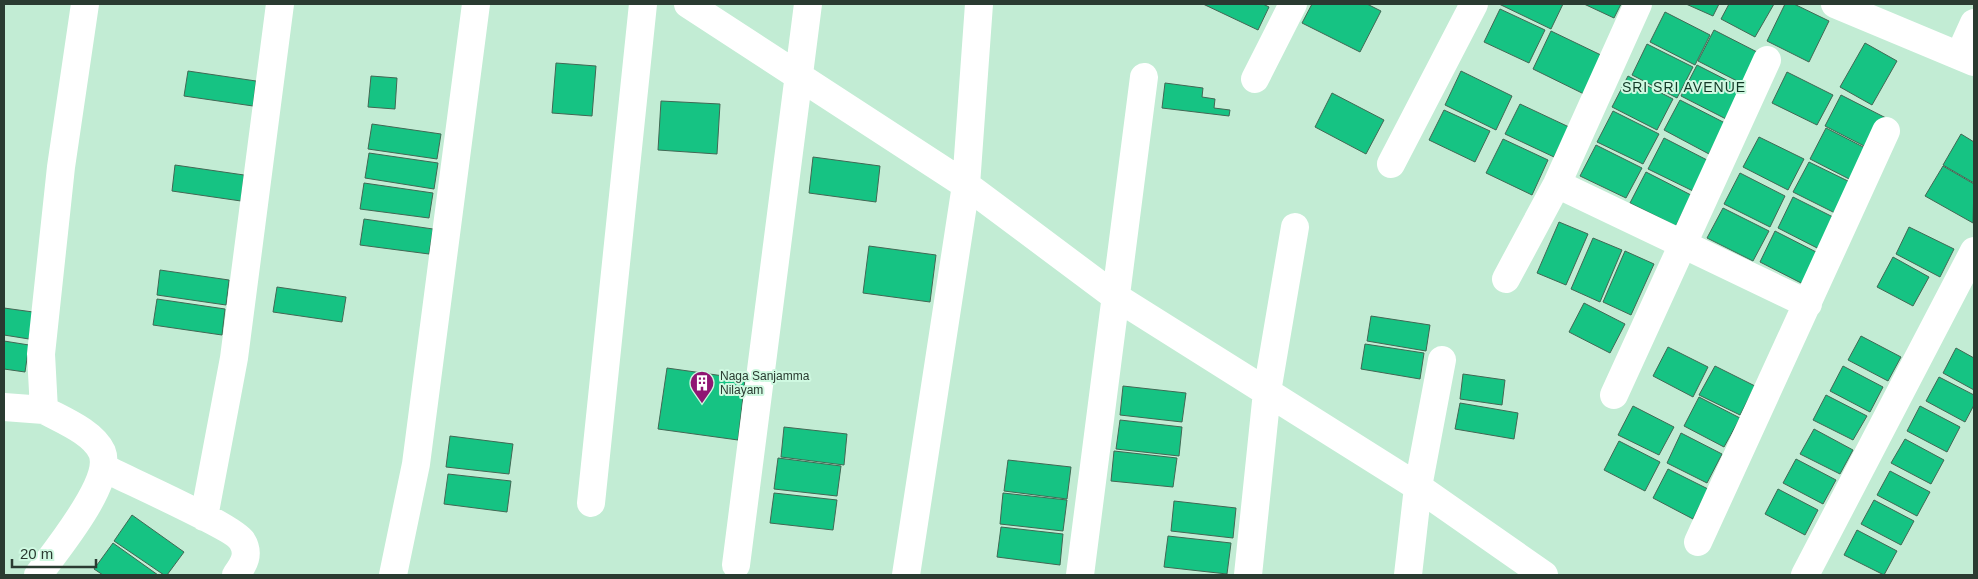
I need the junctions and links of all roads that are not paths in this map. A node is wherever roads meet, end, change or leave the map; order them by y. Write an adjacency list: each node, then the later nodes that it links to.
1 (85, 4): 32 (street)
2 (280, 4): 36 (street)
3 (476, 4): 41 (street)
4 (643, 4): 35 (street)
5 (688, 4): 15 (street)
6 (808, 4): 15 (street)
7 (979, 4): 21 (street)
8 (1293, 4): 17 (street)
9 (1474, 4): 19 (street)
10 (1638, 4): 20 (street)
11 (1835, 4): 13 (street)
12 (1974, 23): 13 (street)
13 (1967, 58)
14 (1767, 60): 23 (street)
15 (800, 76): 21 (street); 38 (street)
16 (1144, 77): 26 (street)
17 (1255, 79)
18 (1886, 131): 27 (street)
19 (1391, 164)
20 (1557, 184): 23 (street); 25 (street)
21 (966, 185): 26 (street); 42 (street)
22 (1295, 227): 29 (street)
23 (1684, 245): 27 (street); 30 (street)
24 (1974, 251): 47 (street)
25 (1506, 279)
26 (1116, 297): 29 (street); 43 (street)
27 (1808, 304): 37 (street)
28 (1442, 360): 34 (street)
29 (1267, 392): 34 (street); 44 (street)
30 (1614, 395)
31 (4, 407): 32 (street)
32 (44, 410): 33 (street)
33 (104, 468): 36 (street); 39 (street)
34 (1418, 487): 45 (street); 46 (street)
35 (591, 503)
36 (204, 517): 40 (street)
37 (1698, 542)
38 (736, 565)
39 (38, 575)
40 (236, 575)
41 (393, 575)
42 (906, 575)
43 (1080, 575)
44 (1248, 575)
45 (1408, 575)
46 (1544, 575)
47 (1805, 575)

